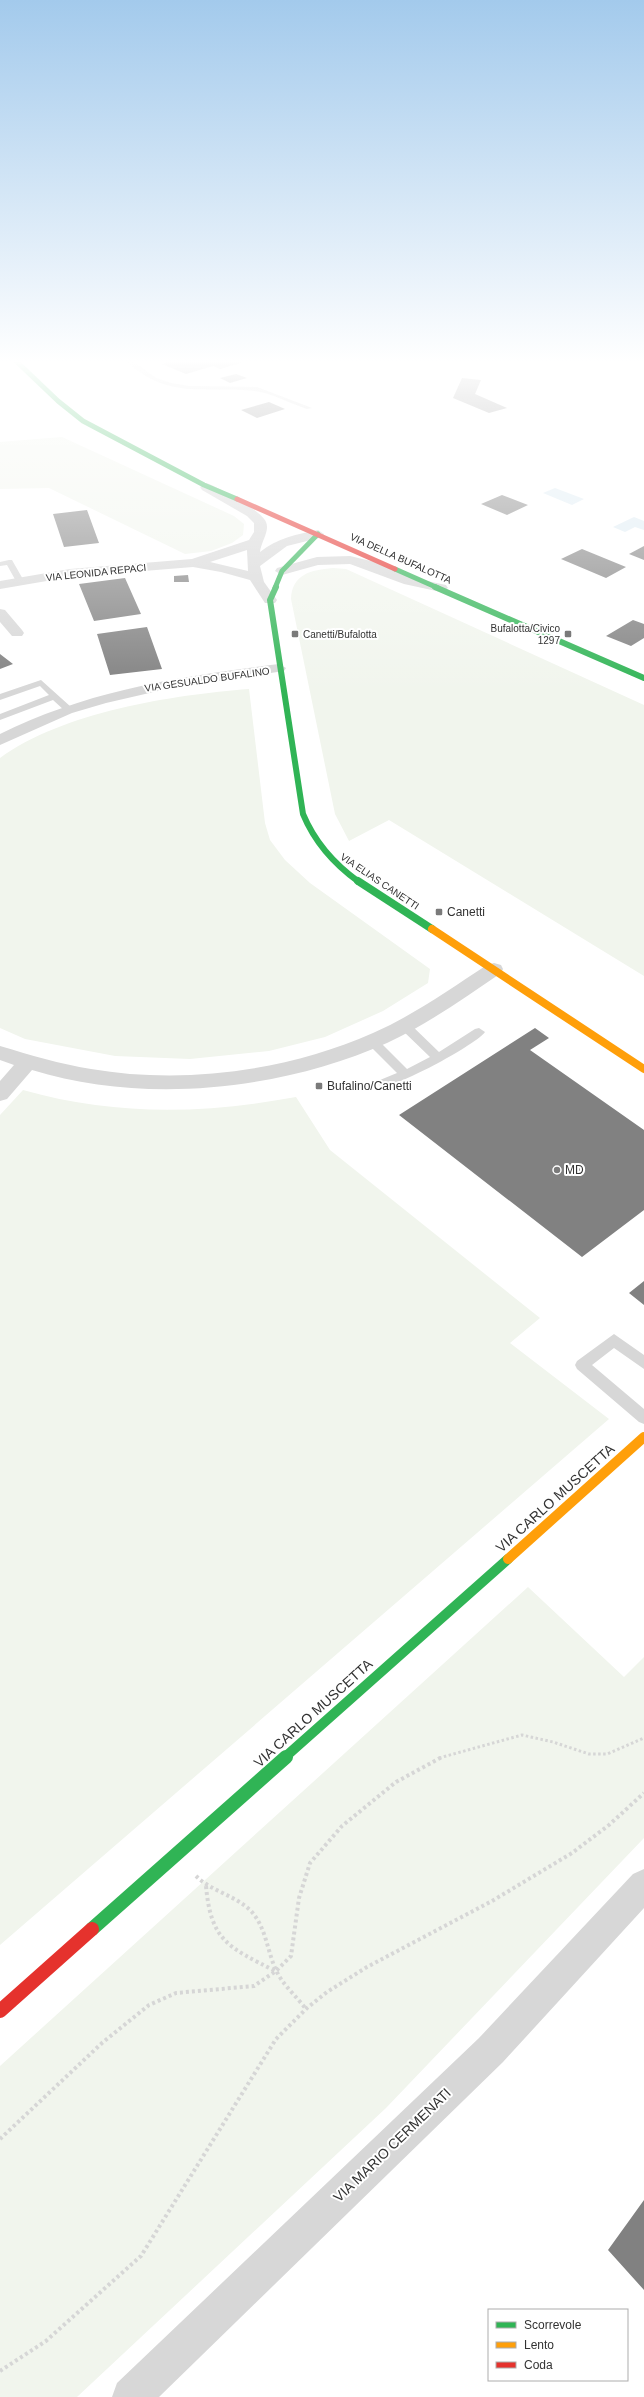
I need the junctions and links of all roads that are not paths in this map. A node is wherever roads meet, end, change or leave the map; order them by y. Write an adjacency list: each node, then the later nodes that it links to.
1 (179, 472): 2 (street, VIA DELLA BUFALOTTA)
2 (204, 485): 3 (street, VIA DELLA BUFALOTTA); 4 (street)
3 (318, 534): 7 (street); 8 (street); 11 (street, VIA DELLA BUFALOTTA)
4 (254, 543): 5 (street, VIA LEONIDA REPACI); 8 (street)
5 (193, 563): 8 (street, VIA LEONIDA REPACI); 9 (street, VIA LEONIDA REPACI)
6 (0, 564): 9 (lane)
7 (282, 571): 11 (street); 12 (street)
8 (254, 572): 12 (street)
9 (20, 581): 10 (street, VIA LEONIDA REPACI)
10 (0, 585)
11 (442, 588): 16 (street, VIA DELLA BUFALOTTA)
12 (270, 600): 15 (street, VIA ELIAS CANETTI)
13 (0, 613): 14 (street)
14 (17, 633)
15 (278, 668): 19 (street, VIA GESUALDO BUFALINO); 22 (street, VIA ELIAS CANETTI)
16 (644, 678)
17 (55, 696): 18 (lane); 19 (lane); 20 (lane)
18 (0, 697)
19 (68, 709): 21 (street, VIA GESUALDO BUFALINO)
20 (0, 717)
21 (0, 740)
22 (494, 969): 23 (street); 29 (street, VIA ELIAS CANETTI)
23 (405, 1026): 25 (street); 27 (lane)
24 (479, 1032): 27 (lane)
25 (372, 1041): 28 (street); 30 (lane)
26 (0, 1053): 28 (street)
27 (438, 1058): 30 (lane)
28 (28, 1062): 32 (street)
29 (644, 1069)
30 (406, 1074): 31 (lane)
31 (384, 1083)
32 (0, 1094)
33 (644, 1363): 34 (lane)
34 (644, 1418)
35 (644, 1437): 37 (street, VIA CARLO MUSCETTA)
36 (644, 1885): 38 (street, VIA MARIO CERMENATI)
37 (0, 2010)
38 (131, 2397)

